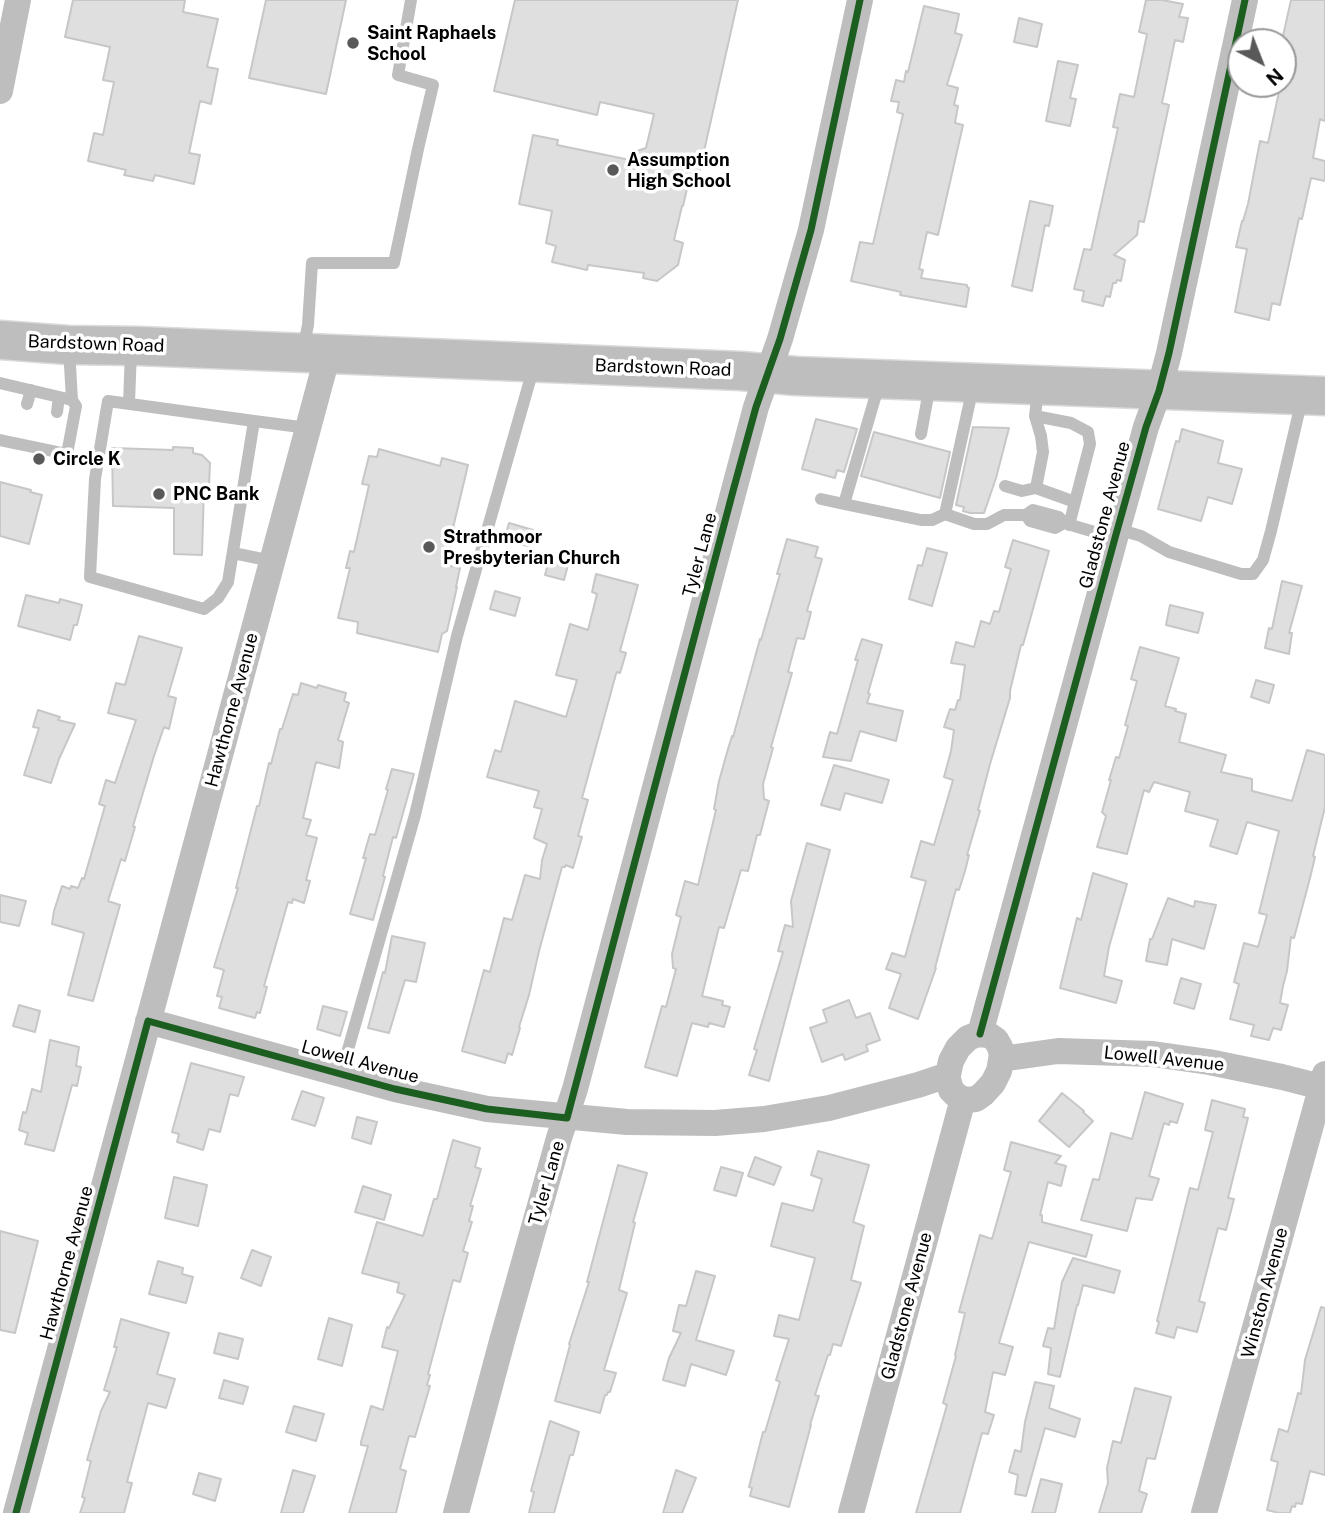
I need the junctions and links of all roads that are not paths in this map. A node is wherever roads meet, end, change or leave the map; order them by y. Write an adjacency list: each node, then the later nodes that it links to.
1 (18, 0): 5 (street)
2 (411, 0): 9 (lane)
3 (860, 0): 11 (street, Tyler Lane)
4 (1245, 0): 17 (street, Gladstone Avenue)
5 (0, 91)
6 (0, 340): 7 (main road, Bardstown Road)
7 (68, 345): 8 (main road, Bardstown Road); 19 (lane)
8 (131, 346): 9 (main road, Bardstown Road); 21 (lane)
9 (315, 353): 10 (main road, Bardstown Road); 25 (street, Hawthorne Avenue)
10 (536, 362): 11 (main road, Bardstown Road); 45 (lane)
11 (767, 374): 12 (main road, Bardstown Road); 49 (street, Tyler Lane)
12 (880, 380): 13 (main road, Bardstown Road); 36 (lane)
13 (931, 382): 15 (main road, Bardstown Road); 27 (lane)
14 (0, 383): 16 (lane)
15 (974, 383): 20 (main road, Bardstown Road); 37 (lane)
16 (31, 390): 19 (lane); 22 (lane)
17 (1159, 391): 18 (main road, Bardstown Road); 20 (main road, Bardstown Road); 39 (street, Gladstone Avenue)
18 (1314, 396): 39 (lane)
19 (66, 399): 23 (lane); 31 (lane)
20 (1037, 401): 33 (lane); 35 (lane)
21 (129, 403): 24 (lane); 40 (lane)
22 (27, 404)
23 (57, 412)
24 (254, 421): 25 (lane); 40 (lane)
25 (308, 428): 41 (street, Hawthorne Avenue)
26 (22, 429): 30 (lane)
27 (920, 434)
28 (52, 437): 31 (lane)
29 (0, 440): 30 (lane)
30 (18, 443): 31 (lane)
31 (50, 450)
32 (1005, 486): 33 (lane)
33 (1036, 488): 35 (lane)
34 (821, 499): 36 (lane)
35 (1075, 502): 38 (lane)
36 (844, 504): 37 (lane)
37 (946, 514): 38 (lane)
38 (1067, 524): 39 (lane)
39 (1116, 534): 43 (street, Gladstone Avenue)
40 (233, 553): 41 (lane)
41 (272, 561): 42 (street, Hawthorne Avenue)
42 (148, 1021): 45 (street, Lowell Avenue); 50 (street, Hawthorne Avenue)
43 (981, 1034): 44 (street); 46 (street)
44 (1001, 1059): 47 (street, Lowell Avenue); 48 (street)
45 (341, 1074): 49 (street, Lowell Avenue)
46 (948, 1075): 48 (street); 49 (street, Lowell Avenue)
47 (1324, 1083): 53 (street, Winston Avenue)
48 (963, 1099): 52 (street, Gladstone Avenue)
49 (567, 1118): 51 (street, Tyler Lane)
50 (16, 1513)
51 (456, 1513)
52 (851, 1513)
53 (1204, 1513)

